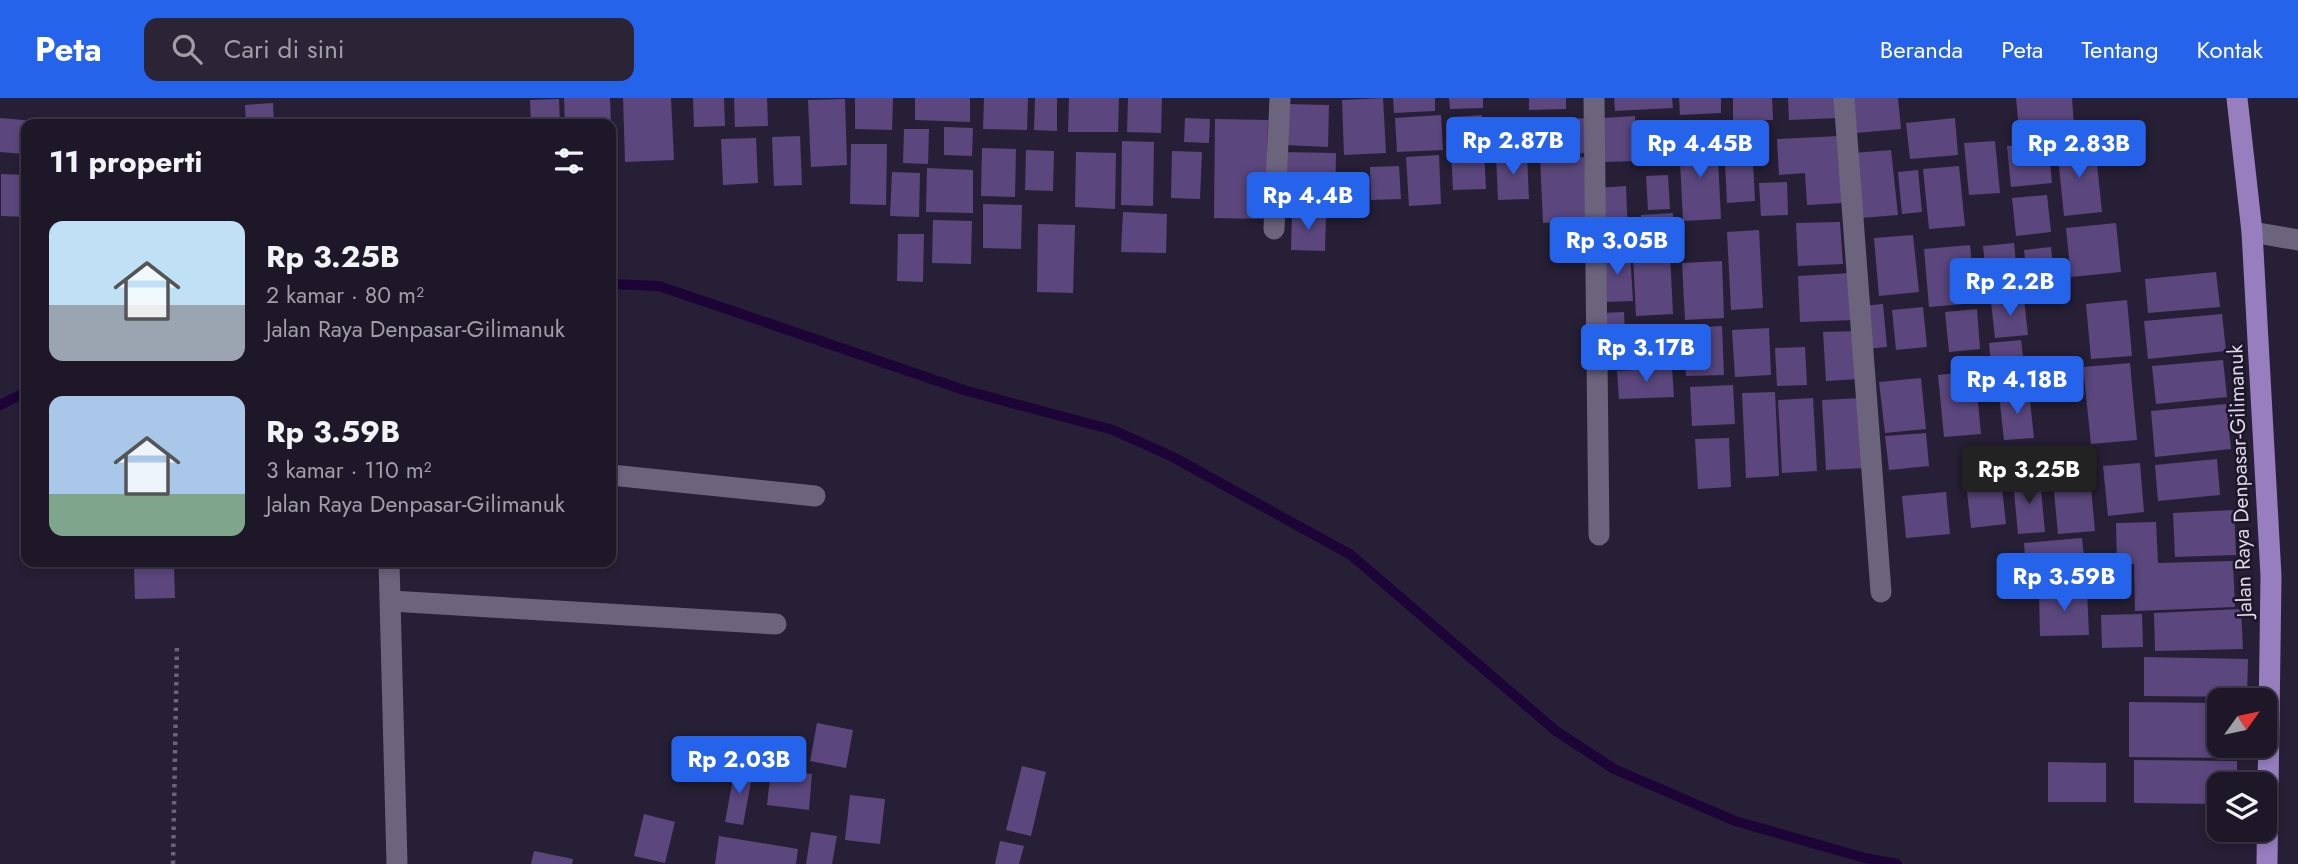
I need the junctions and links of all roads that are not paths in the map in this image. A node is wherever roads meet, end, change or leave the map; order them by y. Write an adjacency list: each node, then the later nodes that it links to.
1 (1280, 98): 5 (street)
2 (1594, 98): 10 (street)
3 (1844, 98): 12 (street)
4 (2237, 98): 6 (highway, Jalan Raya Denpasar-Gilimanuk)
5 (1274, 229)
6 (2252, 232): 7 (street); 16 (highway, Jalan Raya Denpasar-Gilimanuk)
7 (2298, 240)
8 (616, 476): 9 (street)
9 (815, 496)
10 (1599, 535)
11 (388, 567): 13 (street)
12 (1881, 592)
13 (391, 600): 14 (street); 15 (street)
14 (776, 624)
15 (397, 864)
16 (2267, 864)

